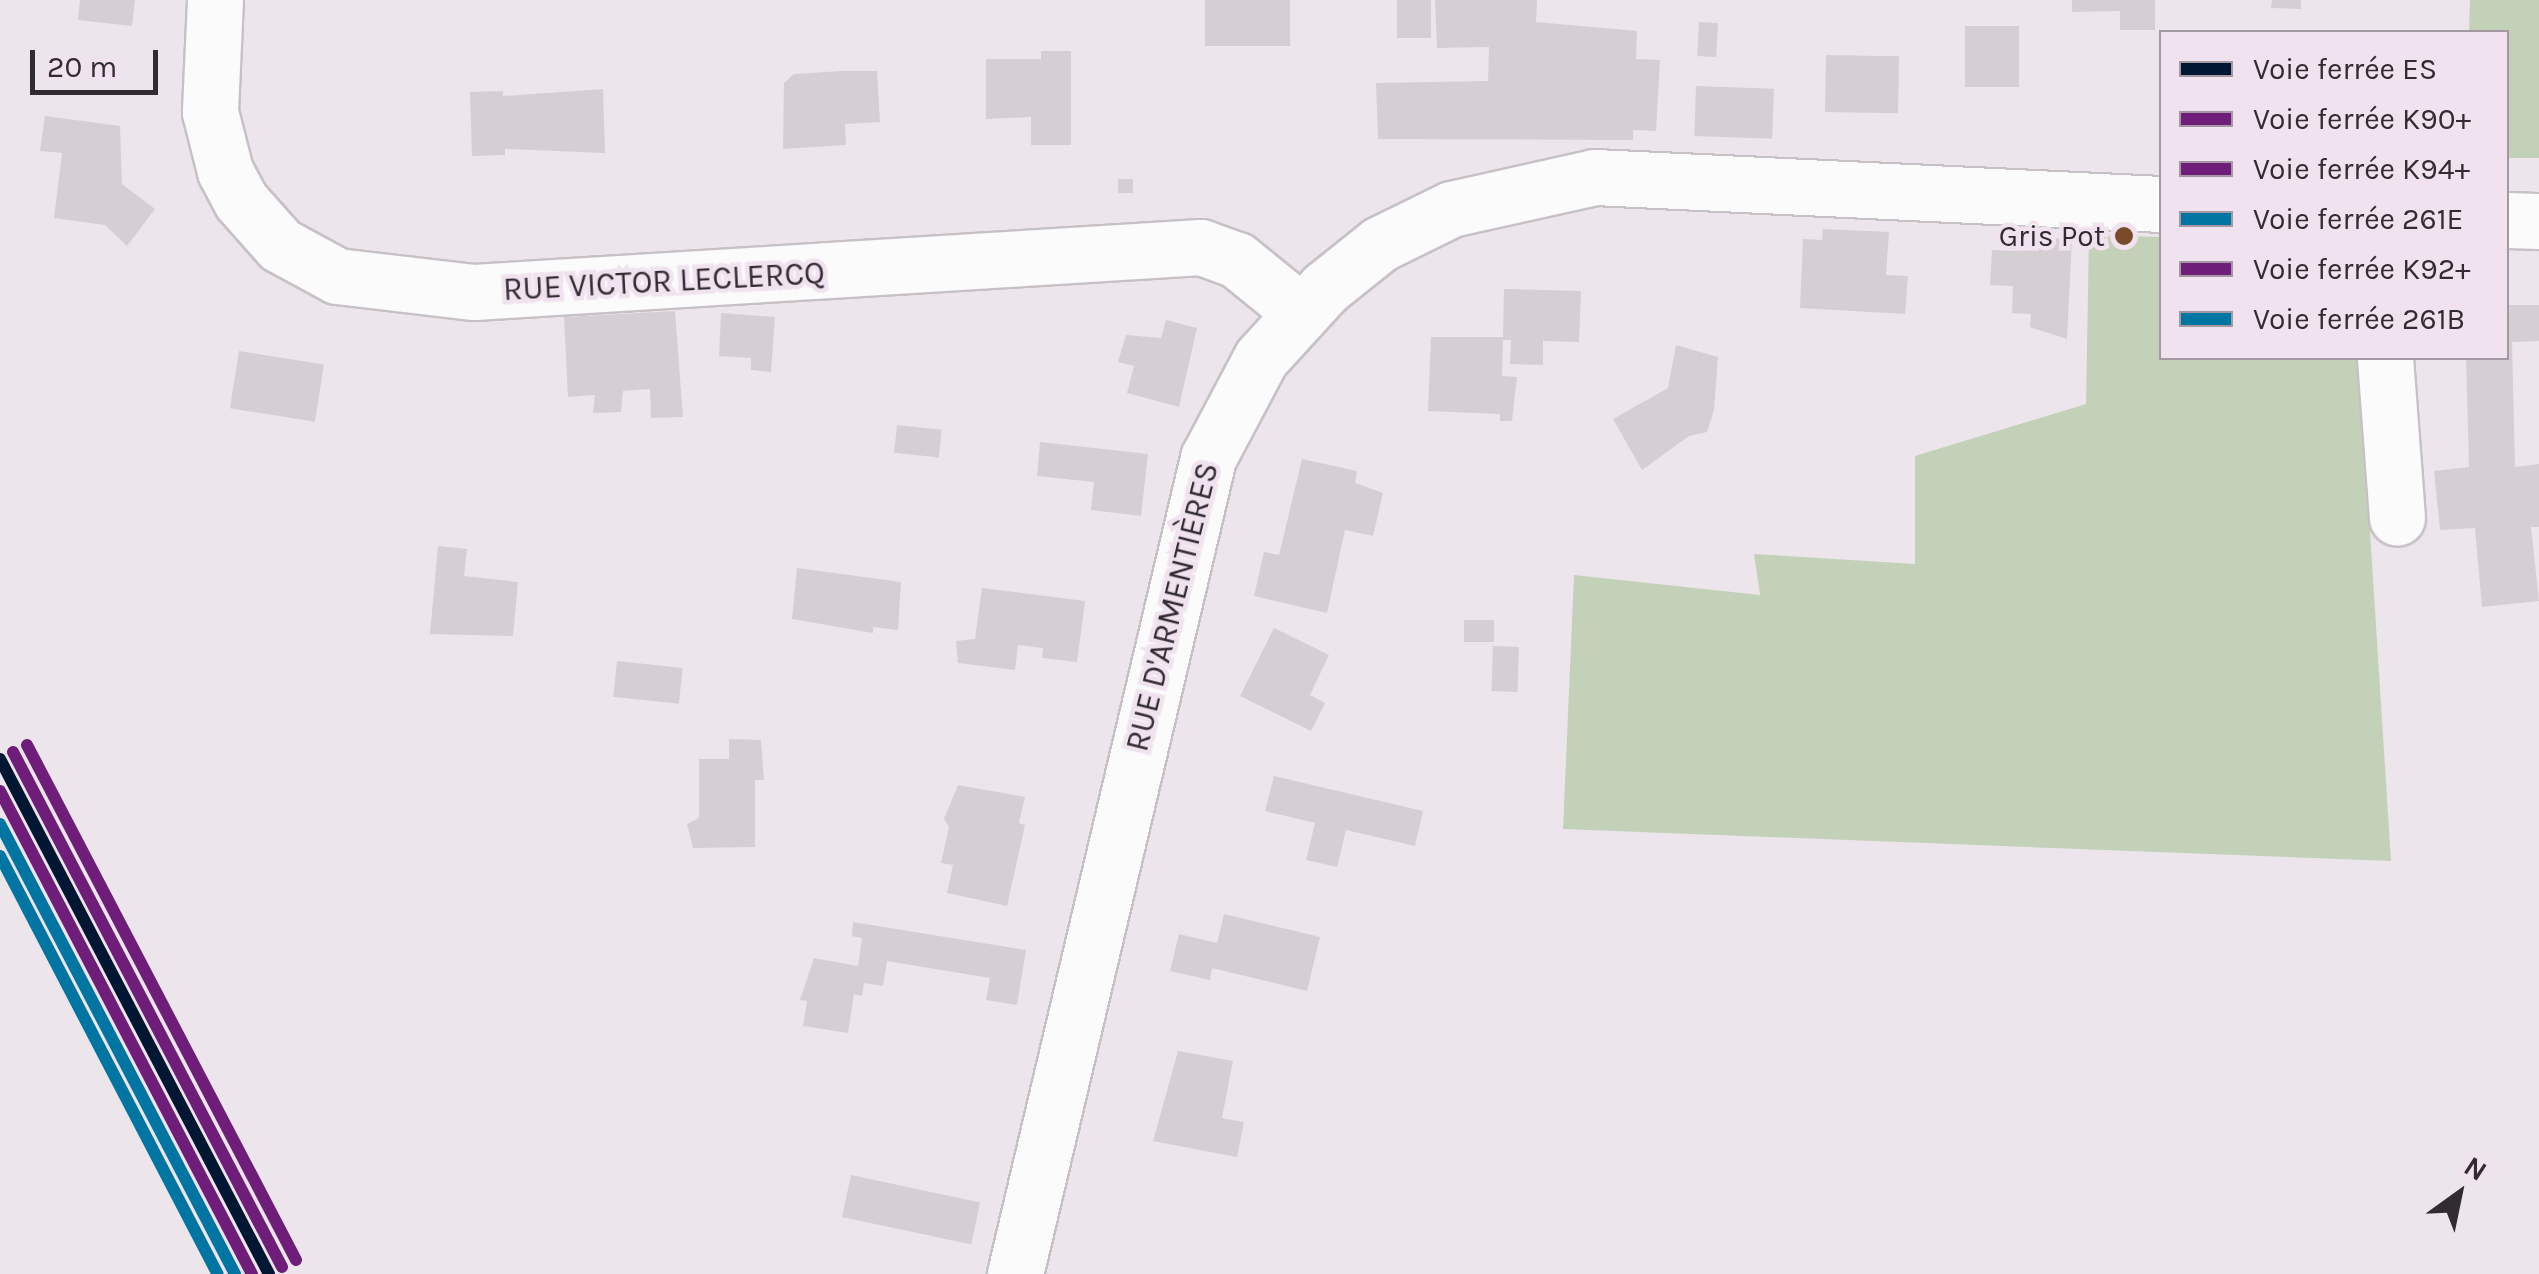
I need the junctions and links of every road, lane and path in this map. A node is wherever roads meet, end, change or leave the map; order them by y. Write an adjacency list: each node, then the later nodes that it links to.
1 (215, 0): 5 (main road, RUE VICTOR LECLERCQ)
2 (2159, 204): 5 (main road, RUE D'ARMENTIÈRES)
3 (2509, 220): 4 (main road)
4 (2539, 221)
5 (1301, 312): 8 (main road, RUE D'ARMENTIÈRES)
6 (2385, 360): 7 (main road)
7 (2397, 518)
8 (1015, 1274)

